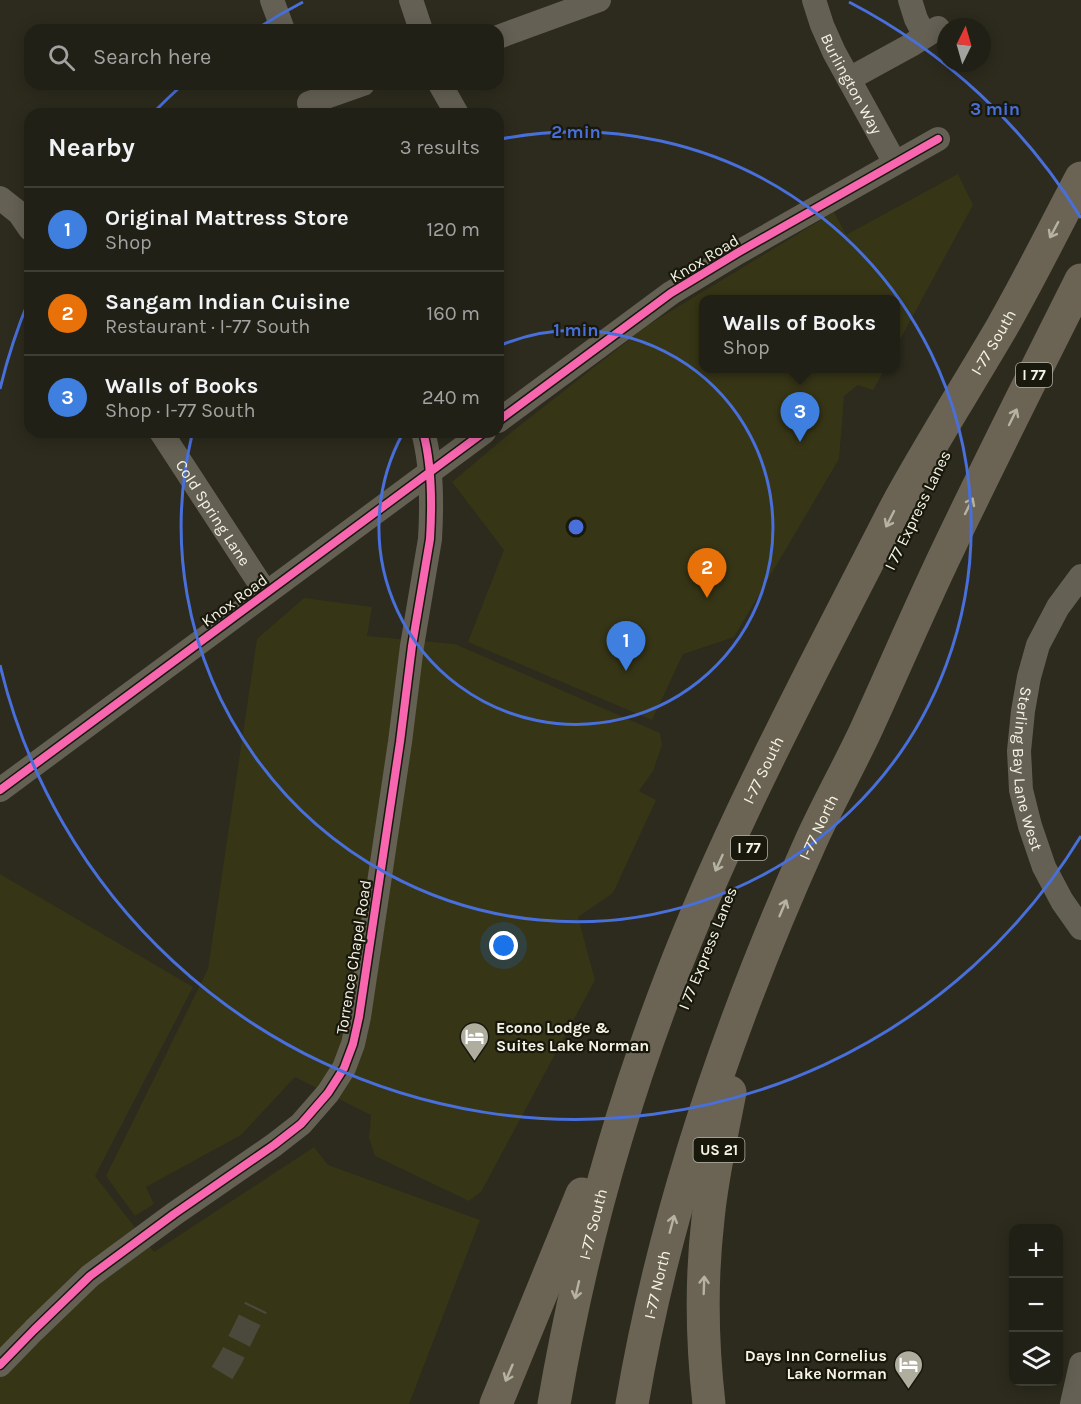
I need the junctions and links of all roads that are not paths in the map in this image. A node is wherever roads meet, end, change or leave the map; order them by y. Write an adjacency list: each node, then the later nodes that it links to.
1 (272, 0): 6 (street)
2 (411, 0): 7 (street)
3 (599, 0): 8 (street)
4 (814, 0): 9 (street, Burlington Way)
5 (910, 0): 9 (street)
6 (281, 24)
7 (419, 24)
8 (504, 35)
9 (849, 79): 15 (street, Burlington Way)
10 (342, 90): 12 (street)
11 (443, 90): 13 (street)
12 (308, 100)
13 (454, 108)
14 (938, 139): 15 (street, Knox Road)
15 (895, 163): 21 (street, Knox Road)
16 (1081, 178): 20 (highway, I-77 South / I 77, one-way to 20)
17 (0, 198): 18 (street)
18 (24, 220)
19 (1081, 280): 26 (highway, I-77 North / I 77, one-way to 19)
20 (1004, 323): 32 (highway, I-77 South / I 77, one-way to 32); 37 (highway, I 77 Express Lanes / I 77)
21 (504, 417)
22 (165, 438): 28 (street, Cold Spring Lane)
23 (424, 438): 25 (street, Torrence Chapel Road)
24 (476, 438): 25 (street, Knox Road)
25 (429, 473): 28 (street, Knox Road); 34 (street, Torrence Chapel Road)
26 (950, 543): 31 (highway, I-77 North / I 77, one-way to 26); 38 (highway, I 77 Express Lanes / I 77)
27 (1081, 576): 30 (street, Sterling Bay Lane West)
28 (266, 593): 29 (street, Knox Road)
29 (0, 790)
30 (1081, 928)
31 (760, 962): 39 (highway, I-77 North / I 77, one-way to 31); 40 (highway, US 21, one-way to 31)
32 (651, 1032): 35 (highway, one-way to 35); 36 (highway, I-77 South / I 77, one-way to 36)
33 (1081, 1364): 41 (street)
34 (0, 1365)
35 (496, 1404)
36 (554, 1404)
37 (576, 1404)
38 (611, 1404)
39 (632, 1404)
40 (709, 1404)
41 (1072, 1404)

